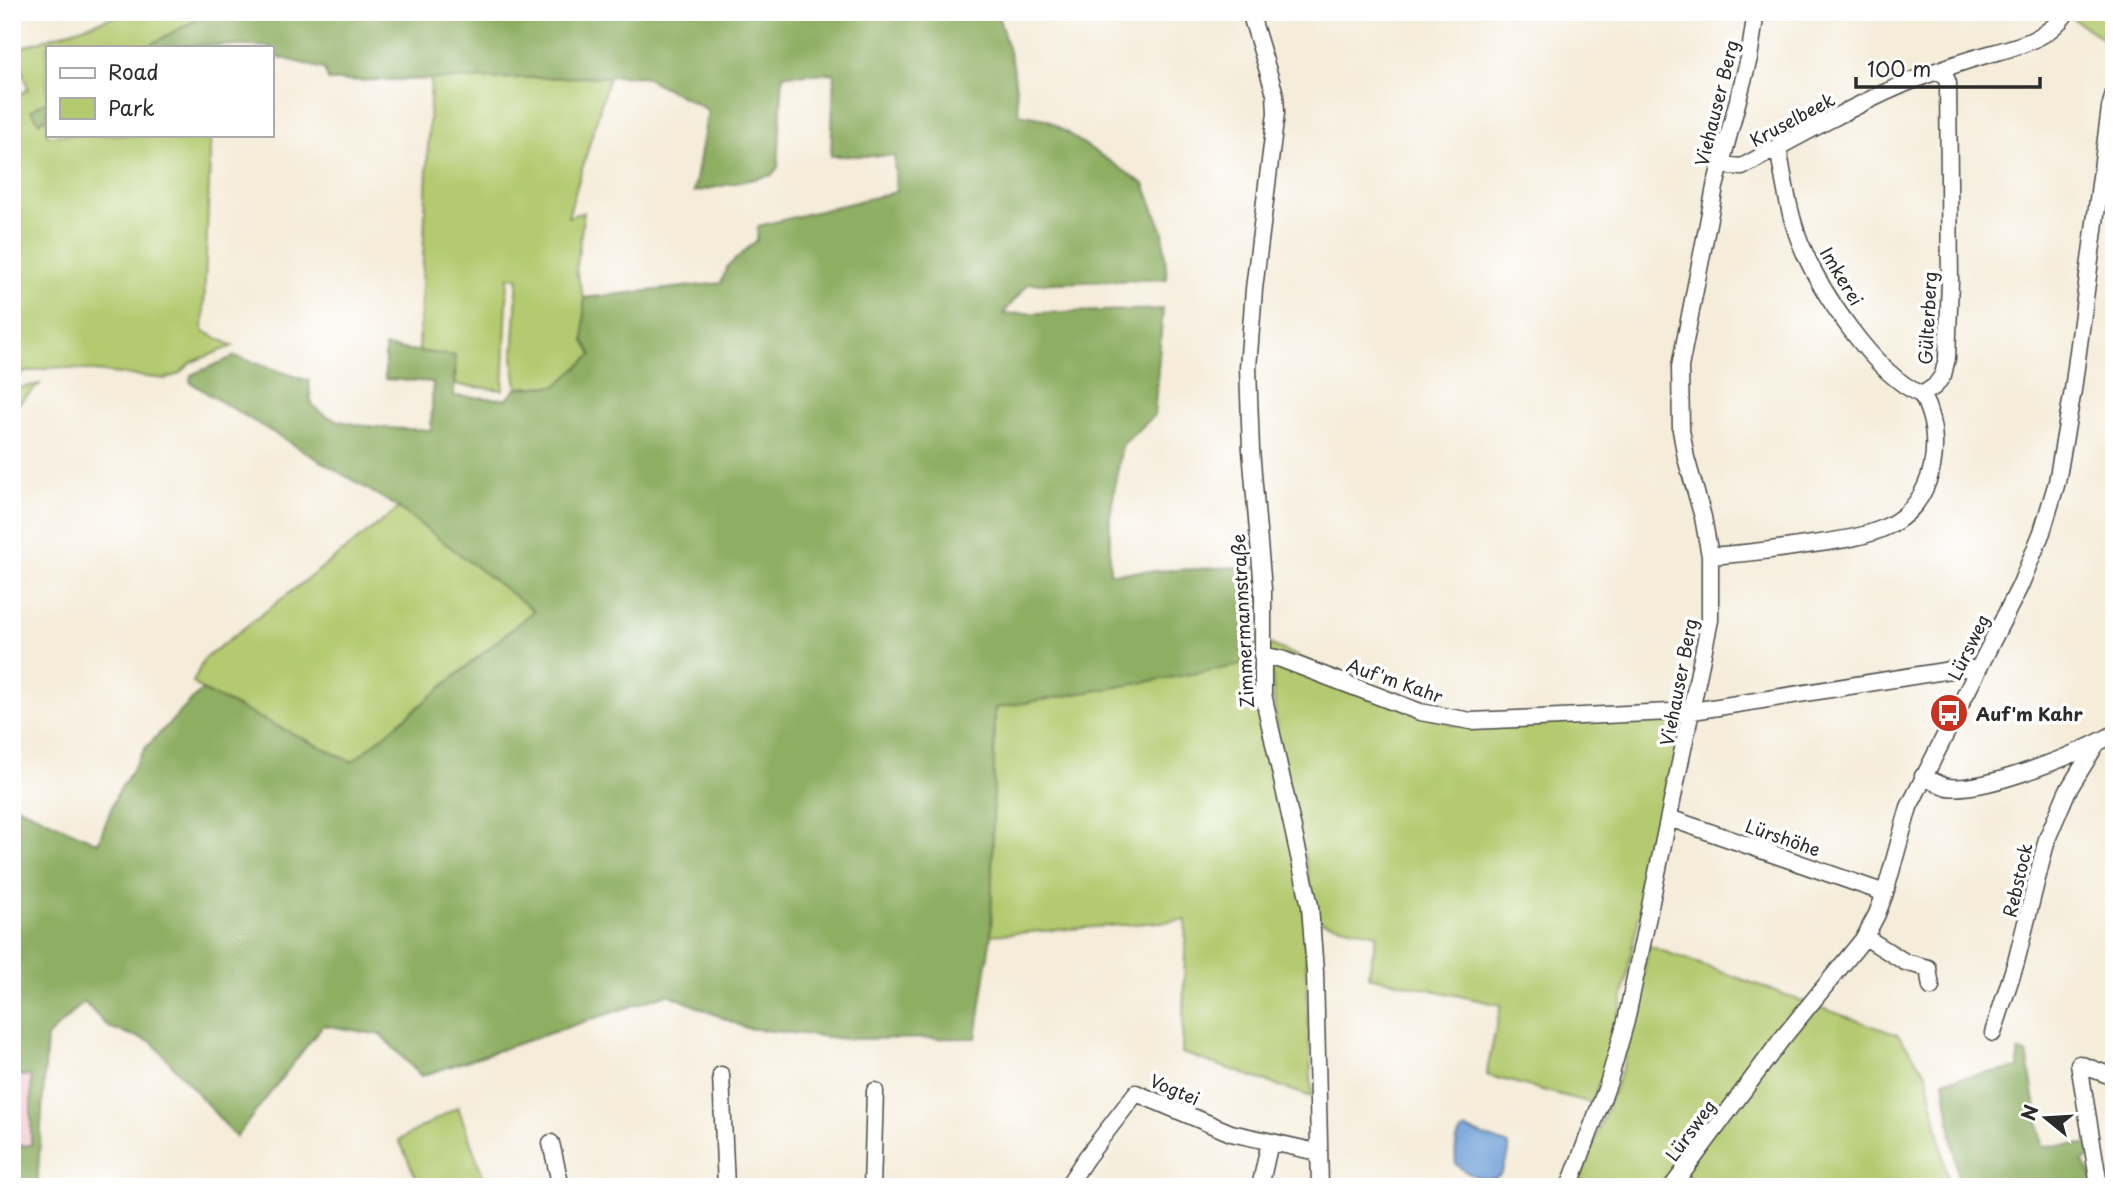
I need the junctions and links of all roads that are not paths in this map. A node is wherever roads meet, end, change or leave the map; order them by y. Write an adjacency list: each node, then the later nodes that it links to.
1 (1250, 12): 11 (street, Zimmermannstraße)
2 (1756, 12): 7 (street, Viehauser Berg)
3 (2067, 12): 4 (street, Kruselbeek)
4 (1943, 71): 6 (street, Kruselbeek); 9 (street, Gülterberg)
5 (2114, 93): 8 (street, Lürsweg)
6 (1778, 148): 7 (street, Kruselbeek); 9 (street, Imkerei)
7 (1721, 165): 10 (street, Viehauser Berg)
8 (2107, 183): 12 (street, Lürsweg)
9 (1922, 395): 10 (street)
10 (1710, 556): 13 (street, Viehauser Berg)
11 (1262, 655): 13 (street, Auf'm Kahr); 27 (street, Zimmermannstraße)
12 (1978, 670): 13 (street, Auf'm Kahr); 16 (street, Lürsweg)
13 (1693, 710): 17 (street, Viehauser Berg)
14 (2114, 734): 15 (street)
15 (2097, 743): 16 (street); 21 (street, Rebstock)
16 (1923, 776): 18 (street, Lürsweg)
17 (1669, 818): 18 (street, Lürshöhe); 34 (street, Viehauser Berg)
18 (1885, 893): 19 (street, Lürsweg)
19 (1865, 937): 20 (street); 35 (street, Lürsweg)
20 (1931, 987)
21 (1993, 1033)
22 (721, 1075): 29 (street)
23 (2114, 1077): 36 (street)
24 (874, 1091): 30 (street)
25 (1270, 1142): 27 (street, Vogtei); 31 (street, Vogtei); 32 (street)
26 (551, 1143): 28 (street)
27 (1318, 1152): 33 (street, Zimmermannstraße)
28 (561, 1187)
29 (726, 1187)
30 (872, 1187)
31 (1067, 1187)
32 (1260, 1187)
33 (1320, 1187)
34 (1569, 1187)
35 (1672, 1187)
36 (2096, 1187)

